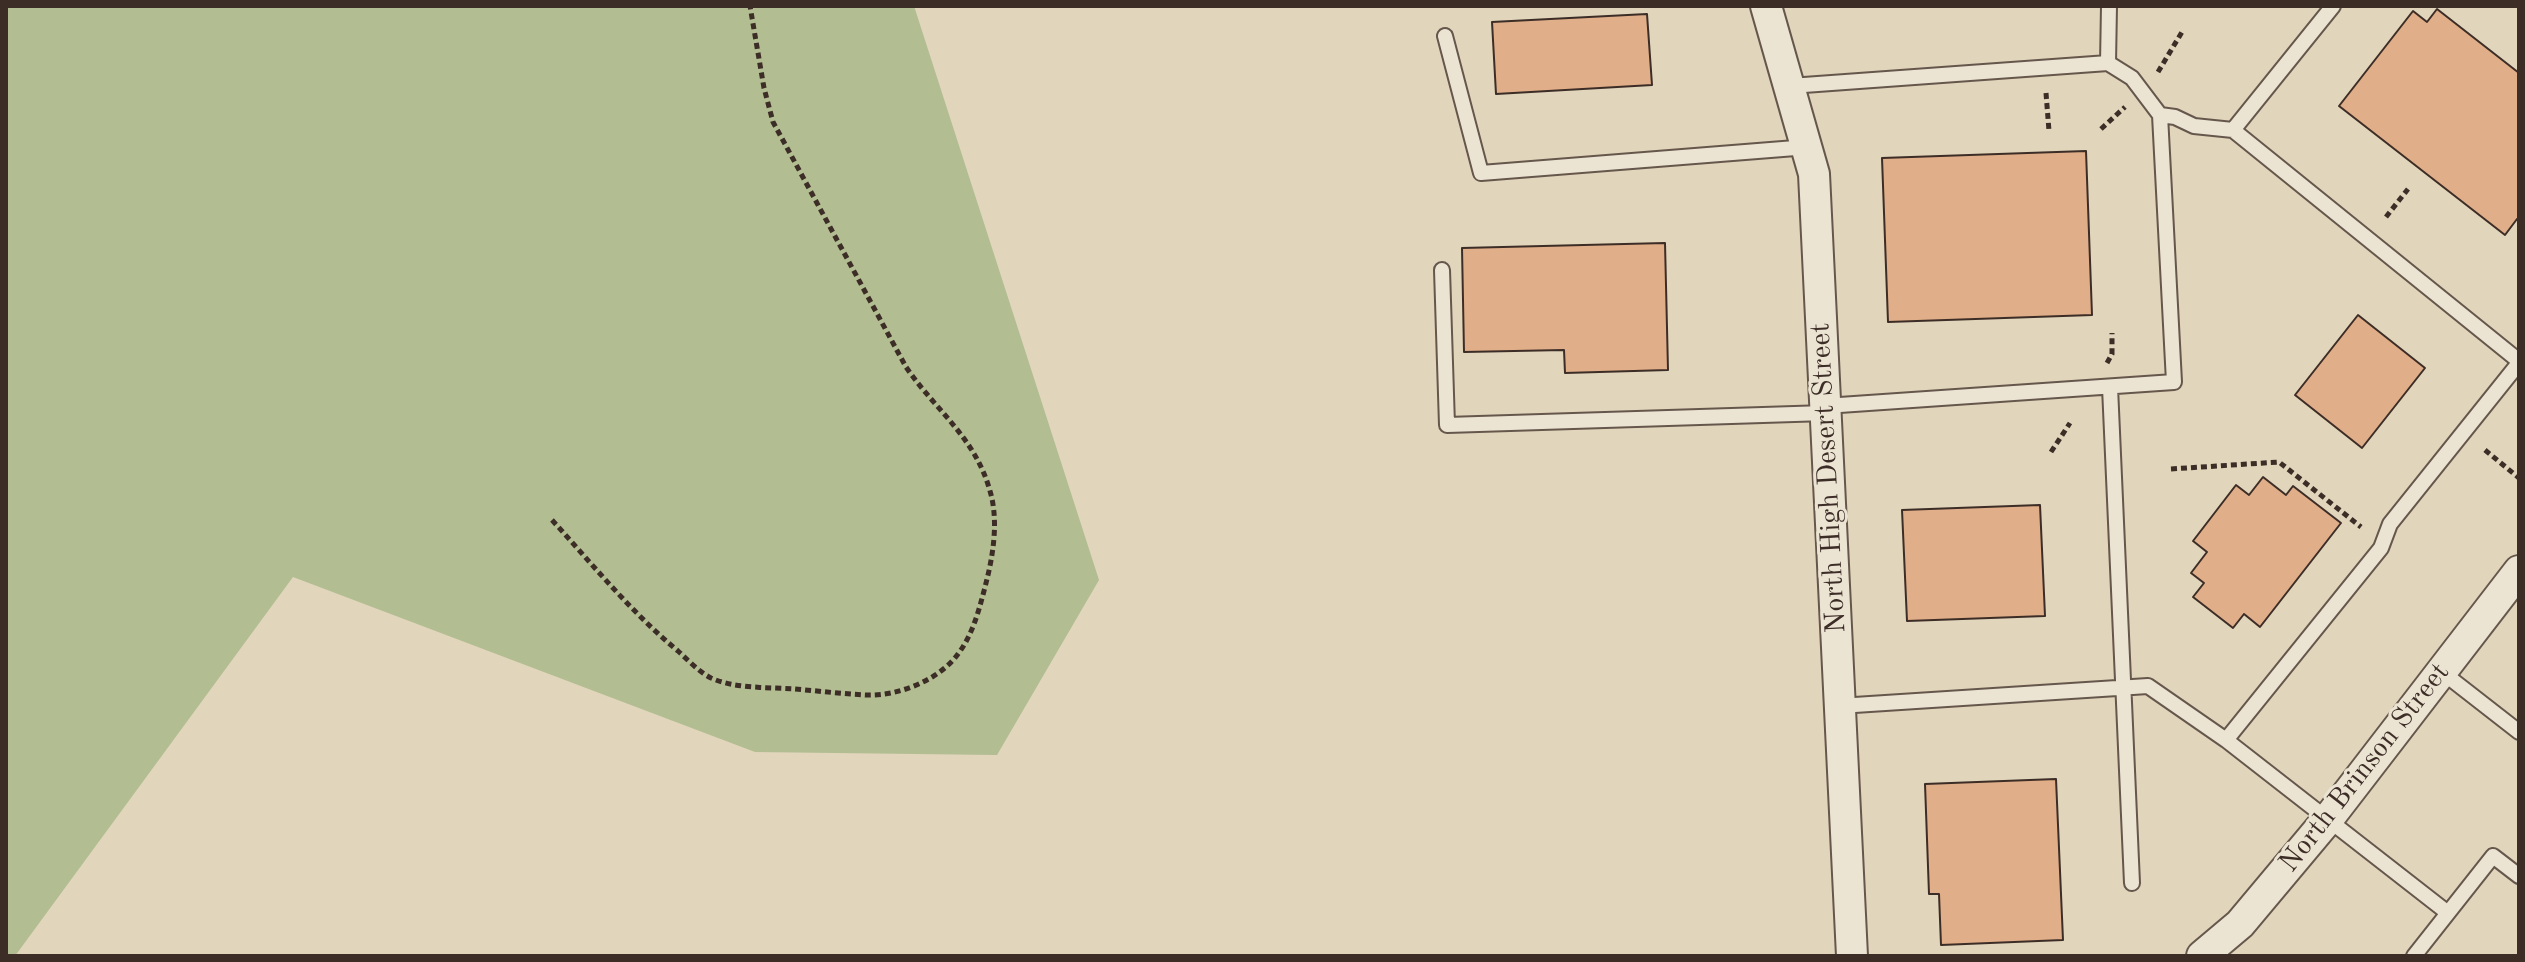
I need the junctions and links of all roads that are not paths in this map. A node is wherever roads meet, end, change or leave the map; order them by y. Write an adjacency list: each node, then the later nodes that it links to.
1 (1766, 6): 6 (street, North High Desert Street)
2 (2109, 6): 5 (lane)
3 (2333, 6): 8 (lane)
4 (1445, 36): 9 (lane)
5 (2108, 63): 6 (lane); 7 (lane)
6 (1790, 86): 9 (street, North High Desert Street)
7 (2160, 115): 8 (lane); 12 (lane)
8 (2233, 130): 11 (lane)
9 (1808, 147): 13 (street, North High Desert Street)
10 (1442, 270): 13 (lane)
11 (2519, 362): 19 (lane)
12 (2110, 387): 13 (lane); 16 (lane)
13 (1826, 409): 17 (street, North High Desert Street)
14 (2519, 571): 15 (street, North Brinson Street)
15 (2442, 672): 18 (lane); 20 (street, North Brinson Street)
16 (2122, 688): 17 (lane); 19 (lane); 22 (lane)
17 (1839, 706): 24 (street, North High Desert Street)
18 (2519, 732)
19 (2226, 740): 20 (lane)
20 (2328, 819): 23 (lane); 25 (street, North Brinson Street)
21 (2519, 876): 23 (lane)
22 (2132, 883)
23 (2448, 913): 26 (lane)
24 (1852, 956)
25 (2202, 956)
26 (2414, 956)

